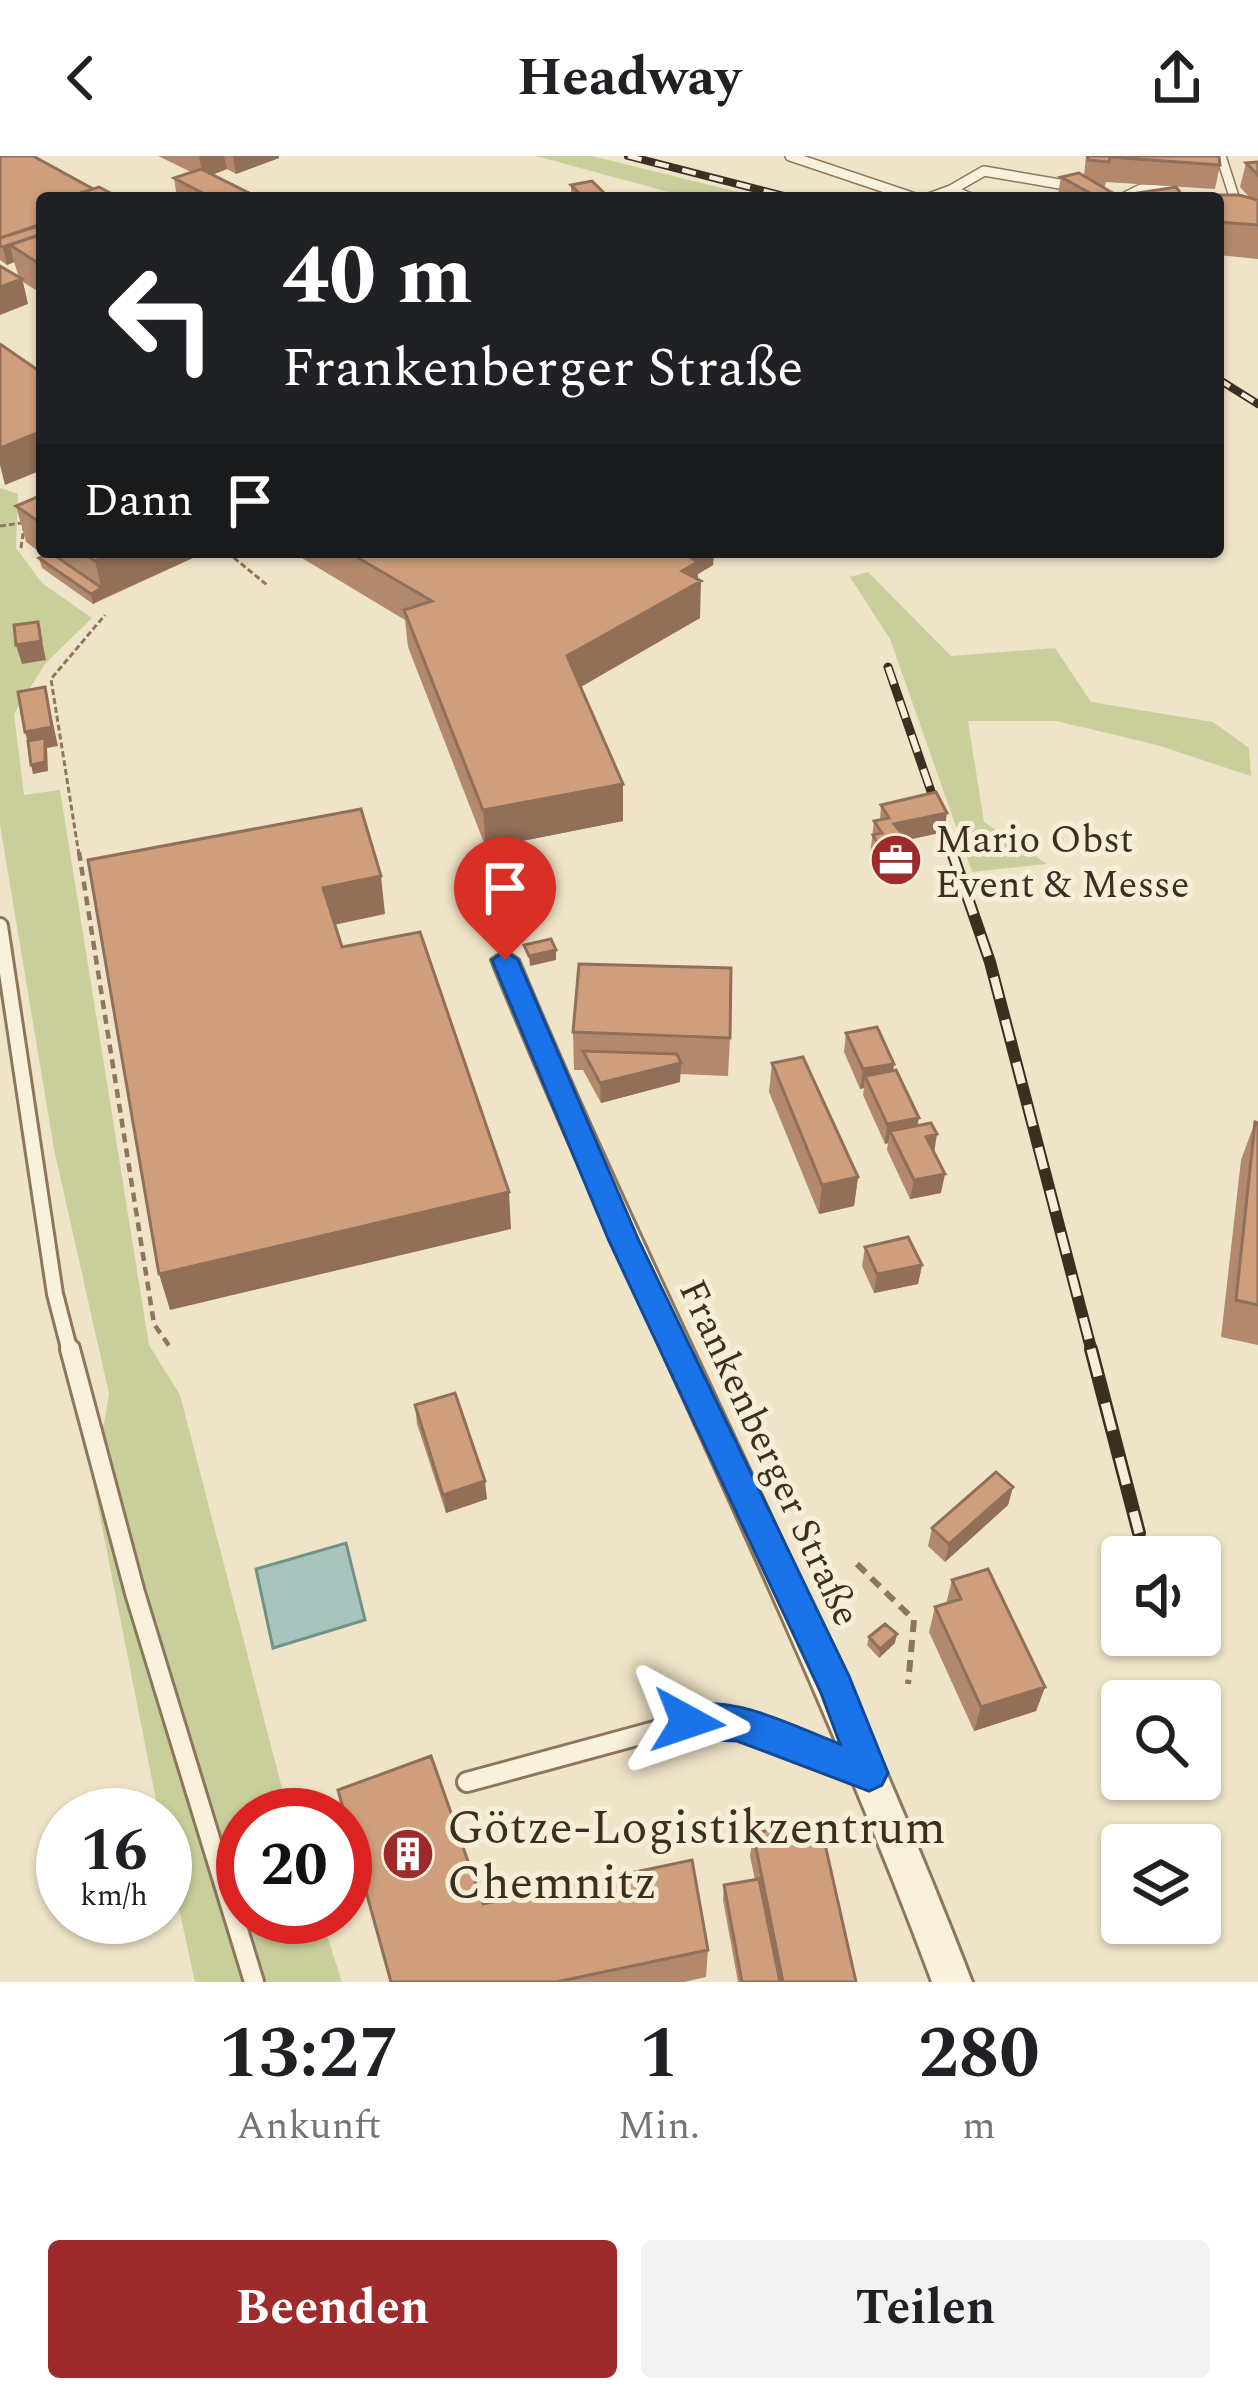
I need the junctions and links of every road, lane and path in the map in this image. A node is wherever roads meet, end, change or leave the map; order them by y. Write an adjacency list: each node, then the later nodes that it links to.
1 (790, 156): 9 (lane)
2 (985, 156): 5 (lane)
3 (1210, 156): 4 (lane)
4 (1221, 158): 13 (lane)
5 (993, 170): 6 (lane); 7 (lane)
6 (1083, 188)
7 (951, 190): 10 (lane); 11 (lane)
8 (1172, 190): 12 (lane)
9 (897, 192)
10 (945, 192)
11 (956, 192)
12 (1136, 192)
13 (1244, 225)
14 (32, 512): 15 (path)
15 (21, 524): 16 (path); 18 (path)
16 (0, 526)
17 (36, 533): 18 (path)
18 (22, 539): 19 (path)
19 (21, 548)
20 (233, 558): 21 (path)
21 (267, 585)
22 (105, 615): 25 (path)
23 (0, 926): 30 (lane)
24 (505, 960): 28 (street, Frankenberger Straße)
25 (172, 1350)
26 (856, 1564): 27 (path)
27 (908, 1684)
28 (869, 1773): 29 (lane); 31 (street, Frankenberger Straße)
29 (467, 1782)
30 (254, 1982)
31 (952, 1982)

